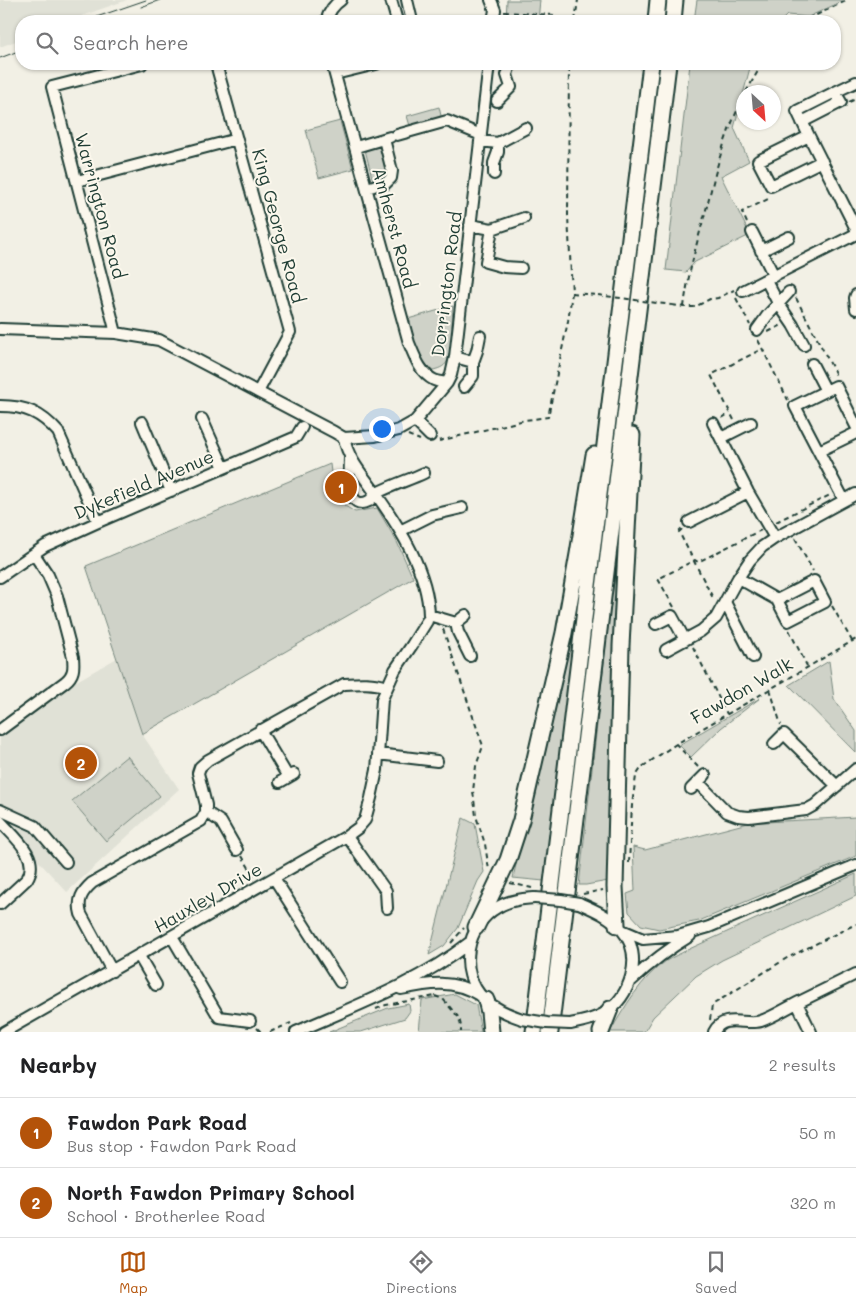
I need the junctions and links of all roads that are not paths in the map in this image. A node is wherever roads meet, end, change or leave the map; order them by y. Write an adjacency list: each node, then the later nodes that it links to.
1 (341, 0): 7 (street)
2 (391, 0): 8 (street)
3 (407, 0): 9 (street)
4 (491, 0): 10 (street)
5 (658, 0): 11 (highway)
6 (675, 0): 12 (highway)
7 (328, 15)
8 (395, 15)
9 (411, 15)
10 (494, 15)
11 (657, 15)
12 (674, 15)
13 (119, 70): 33 (street, Warrington Road)
14 (218, 70): 28 (street, King George Road)
15 (334, 70): 21 (street, Amherst Road)
16 (351, 70): 21 (street)
17 (488, 70): 27 (street, Dorrington Road)
18 (509, 70): 23 (street)
19 (650, 70): 59 (highway)
20 (667, 70): 60 (highway)
21 (335, 74): 30 (street, Amherst Road)
22 (856, 82): 26 (street)
23 (497, 100)
24 (526, 128): 29 (street)
25 (394, 134): 27 (street); 30 (street); 34 (street)
26 (809, 136): 31 (street); 31 (street)
27 (480, 138): 29 (street); 37 (street, Dorrington Road)
28 (237, 139): 33 (street); 64 (street, King George Road)
29 (498, 143): 32 (street)
30 (356, 147): 34 (street, Amherst Road)
31 (822, 161): 35 (street)
32 (494, 174)
33 (77, 181): 53 (street, Warrington Road)
34 (367, 188): 61 (street, Amherst Road)
35 (852, 211): 39 (street)
36 (524, 218): 38 (street)
37 (470, 225): 38 (street); 56 (street, Dorrington Road)
38 (492, 229): 44 (street)
39 (856, 229)
40 (752, 232): 43 (street)
41 (856, 234): 45 (street)
42 (789, 237): 43 (street)
43 (761, 251): 45 (street)
44 (520, 268)
45 (770, 278): 46 (street); 49 (street)
46 (738, 291)
47 (792, 294): 49 (street)
48 (856, 295): 50 (street)
49 (778, 303): 52 (street); 55 (street)
50 (856, 309)
51 (0, 329): 53 (street)
52 (757, 332)
53 (116, 333): 64 (street)
54 (480, 336): 57 (street)
55 (804, 345)
56 (455, 357): 57 (street); 61 (street, Dorrington Road)
57 (473, 362): 62 (street)
58 (812, 364): 63 (street)
59 (614, 372): 124 (highway); 144 (highway)
60 (630, 373): 126 (highway); 145 (highway)
61 (446, 383): 67 (street, Dorrington Road)
62 (464, 387)
63 (826, 391): 72 (street); 77 (street)
64 (258, 392): 74 (street)
65 (0, 406): 87 (street)
66 (202, 419): 79 (street)
67 (415, 421): 74 (street, Dorrington Road); 76 (street)
68 (142, 422): 81 (street)
69 (713, 423): 75 (street)
70 (751, 423): 75 (street)
71 (302, 426): 79 (street, Dykefield Avenue)
72 (856, 426)
73 (856, 433): 77 (street)
74 (344, 438): 78 (street)
75 (721, 438): 82 (street)
76 (429, 439)
77 (819, 451): 85 (street)
78 (350, 458): 83 (street); 83 (street)
79 (224, 468): 81 (street, Dykefield Avenue)
80 (424, 473): 83 (street)
81 (171, 491): 87 (street, Dykefield Avenue)
82 (748, 492): 88 (street); 90 (street)
83 (376, 494): 89 (street)
84 (856, 494): 85 (street)
85 (844, 500): 90 (street)
86 (462, 508): 89 (street)
87 (98, 522): 91 (street, Dykefield Avenue)
88 (688, 522)
89 (400, 531): 97 (street)
90 (775, 538): 93 (street)
91 (34, 554): 92 (street, Dykefield Avenue); 105 (street)
92 (0, 577)
93 (738, 578): 94 (street); 95 (street)
94 (776, 600): 94 (street)
95 (723, 606): 100 (street); 103 (street)
96 (466, 615): 98 (street)
97 (432, 618): 98 (street); 104 (street, Hauxley Drive)
98 (456, 622): 102 (street)
99 (656, 624): 100 (street)
100 (686, 639): 101 (street)
101 (666, 650)
102 (470, 656)
103 (753, 657)
104 (387, 687): 106 (street); 108 (street, Hauxley Drive)
105 (0, 730)
106 (260, 730): 111 (street); 115 (street)
107 (774, 744): 113 (street)
108 (378, 754): 109 (street); 117 (street, Hauxley Drive)
109 (437, 760)
110 (856, 768): 113 (street)
111 (287, 778)
112 (698, 782): 113 (street)
113 (837, 786)
114 (0, 810): 119 (street)
115 (206, 812): 118 (street); 130 (street)
116 (0, 821): 122 (street)
117 (347, 836): 121 (street, Hauxley Drive); 123 (street)
118 (238, 850)
119 (66, 862)
120 (856, 865): 125 (street)
121 (274, 878): 127 (street, Hauxley Drive); 133 (street)
122 (0, 904)
123 (387, 908)
124 (476, 927): 126 (street, bridge); 128 (street)
125 (709, 927): 126 (street); 132 (street)
126 (619, 928): 132 (street)
127 (172, 937): 129 (street, Hauxley Drive); 139 (street)
128 (469, 943): 135 (street); 136 (street)
129 (139, 956): 130 (street, Hauxley Drive); 134 (street)
130 (112, 971): 142 (street, Hauxley Drive)
131 (856, 974): 137 (street)
132 (631, 981): 138 (street)
133 (340, 982)
134 (156, 985)
135 (383, 993): 136 (street); 140 (street)
136 (484, 998): 138 (street, bridge); 143 (highway)
137 (797, 1003): 141 (street); 147 (street)
138 (610, 1009): 146 (highway)
139 (250, 1021)
140 (295, 1027)
141 (712, 1028)
142 (5, 1032)
143 (491, 1032)
144 (534, 1032)
145 (550, 1032)
146 (601, 1032)
147 (811, 1032)

